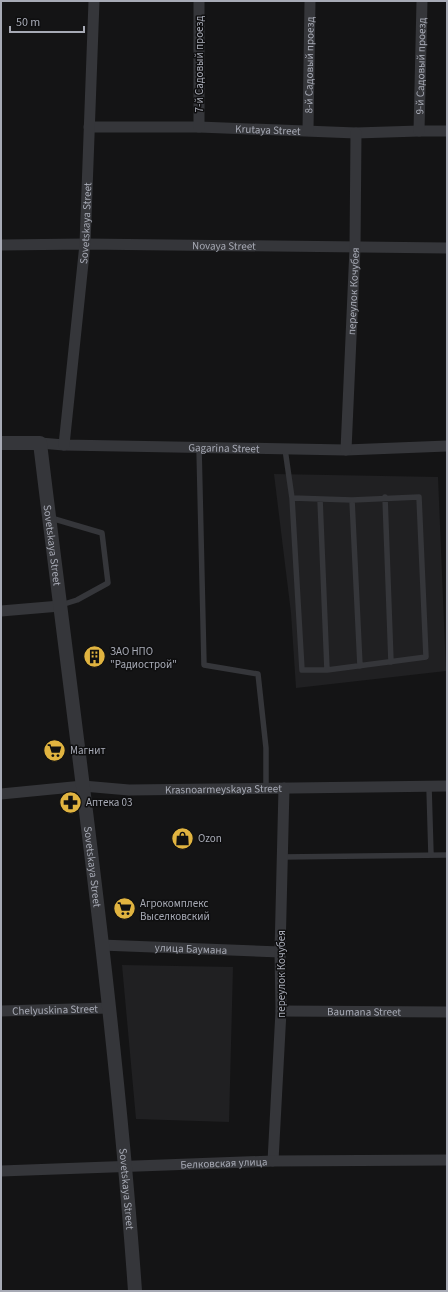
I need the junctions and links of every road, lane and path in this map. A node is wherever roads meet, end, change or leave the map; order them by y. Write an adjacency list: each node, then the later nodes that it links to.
1 (94, 1): 5 (street, Sovetskaya Street)
2 (199, 1): 6 (street, 7-й Садовый проезд)
3 (310, 1): 7 (street, 8-й Садовый проезд)
4 (422, 1): 8 (street, 9-й Садовый проезд)
5 (90, 127): 6 (street, Krutaya Street); 11 (street, Sovetskaya Street)
6 (198, 128): 7 (street, Krutaya Street)
7 (308, 130): 10 (street, Krutaya Street)
8 (419, 130): 9 (street, Krutaya Street); 10 (street, Krutaya Street)
9 (447, 132)
10 (356, 133): 13 (street, переулок Кочубея)
11 (85, 244): 12 (street, Novaya Street); 13 (street, Novaya Street); 17 (street, Sovetskaya Street)
12 (1, 245)
13 (355, 248): 14 (street, Novaya Street); 21 (street, переулок Кочубея)
14 (447, 248)
15 (1, 443): 16 (street, Gagarina Street)
16 (40, 443): 17 (street, Gagarina Street); 26 (street, Sovetskaya Street)
17 (64, 445): 19 (street, Gagarina Street)
18 (447, 446): 21 (street, Gagarina Street)
19 (199, 447): 20 (street, Gagarina Street); 35 (lane)
20 (285, 449): 21 (street, Gagarina Street); 23 (lane)
21 (346, 450)
22 (385, 497): 25 (lane); 29 (lane); 29 (lane)
23 (292, 498): 24 (lane); 31 (lane)
24 (320, 499): 25 (lane); 31 (lane)
25 (352, 500): 30 (lane)
26 (49, 517): 27 (street, Sovetskaya Street); 27 (lane)
27 (60, 606): 28 (street); 32 (street, Sovetskaya Street)
28 (1, 611)
29 (391, 662): 30 (lane)
30 (360, 666): 31 (lane)
31 (327, 670)
32 (83, 786): 35 (street, Krasnoarmeyskaya Street); 37 (street, Krasnoarmeyskaya Street); 41 (street, Sovetskaya Street)
33 (447, 786): 34 (street, Krasnoarmeyskaya Street)
34 (429, 787): 36 (street, Krasnoarmeyskaya Street); 38 (lane)
35 (266, 788): 36 (street, Krasnoarmeyskaya Street)
36 (284, 788): 40 (street, переулок Кочубея)
37 (1, 794)
38 (432, 855): 39 (lane); 40 (lane)
39 (447, 855)
40 (282, 857): 42 (street, переулок Кочубея)
41 (101, 945): 42 (street, улица Баумана); 43 (street, Sovetskaya Street)
42 (280, 952): 45 (street, переулок Кочубея)
43 (108, 1008): 44 (street, Chelyuskina Street); 49 (street, Sovetskaya Street)
44 (1, 1011)
45 (281, 1011): 46 (street, Baumana Street); 48 (street, переулок Кочубея)
46 (447, 1012)
47 (447, 1160): 48 (street, Белковская улица)
48 (273, 1161): 49 (street, Белковская улица)
49 (126, 1166): 50 (street, Белковская улица); 51 (street, Sovetskaya Street)
50 (1, 1171)
51 (135, 1291)

